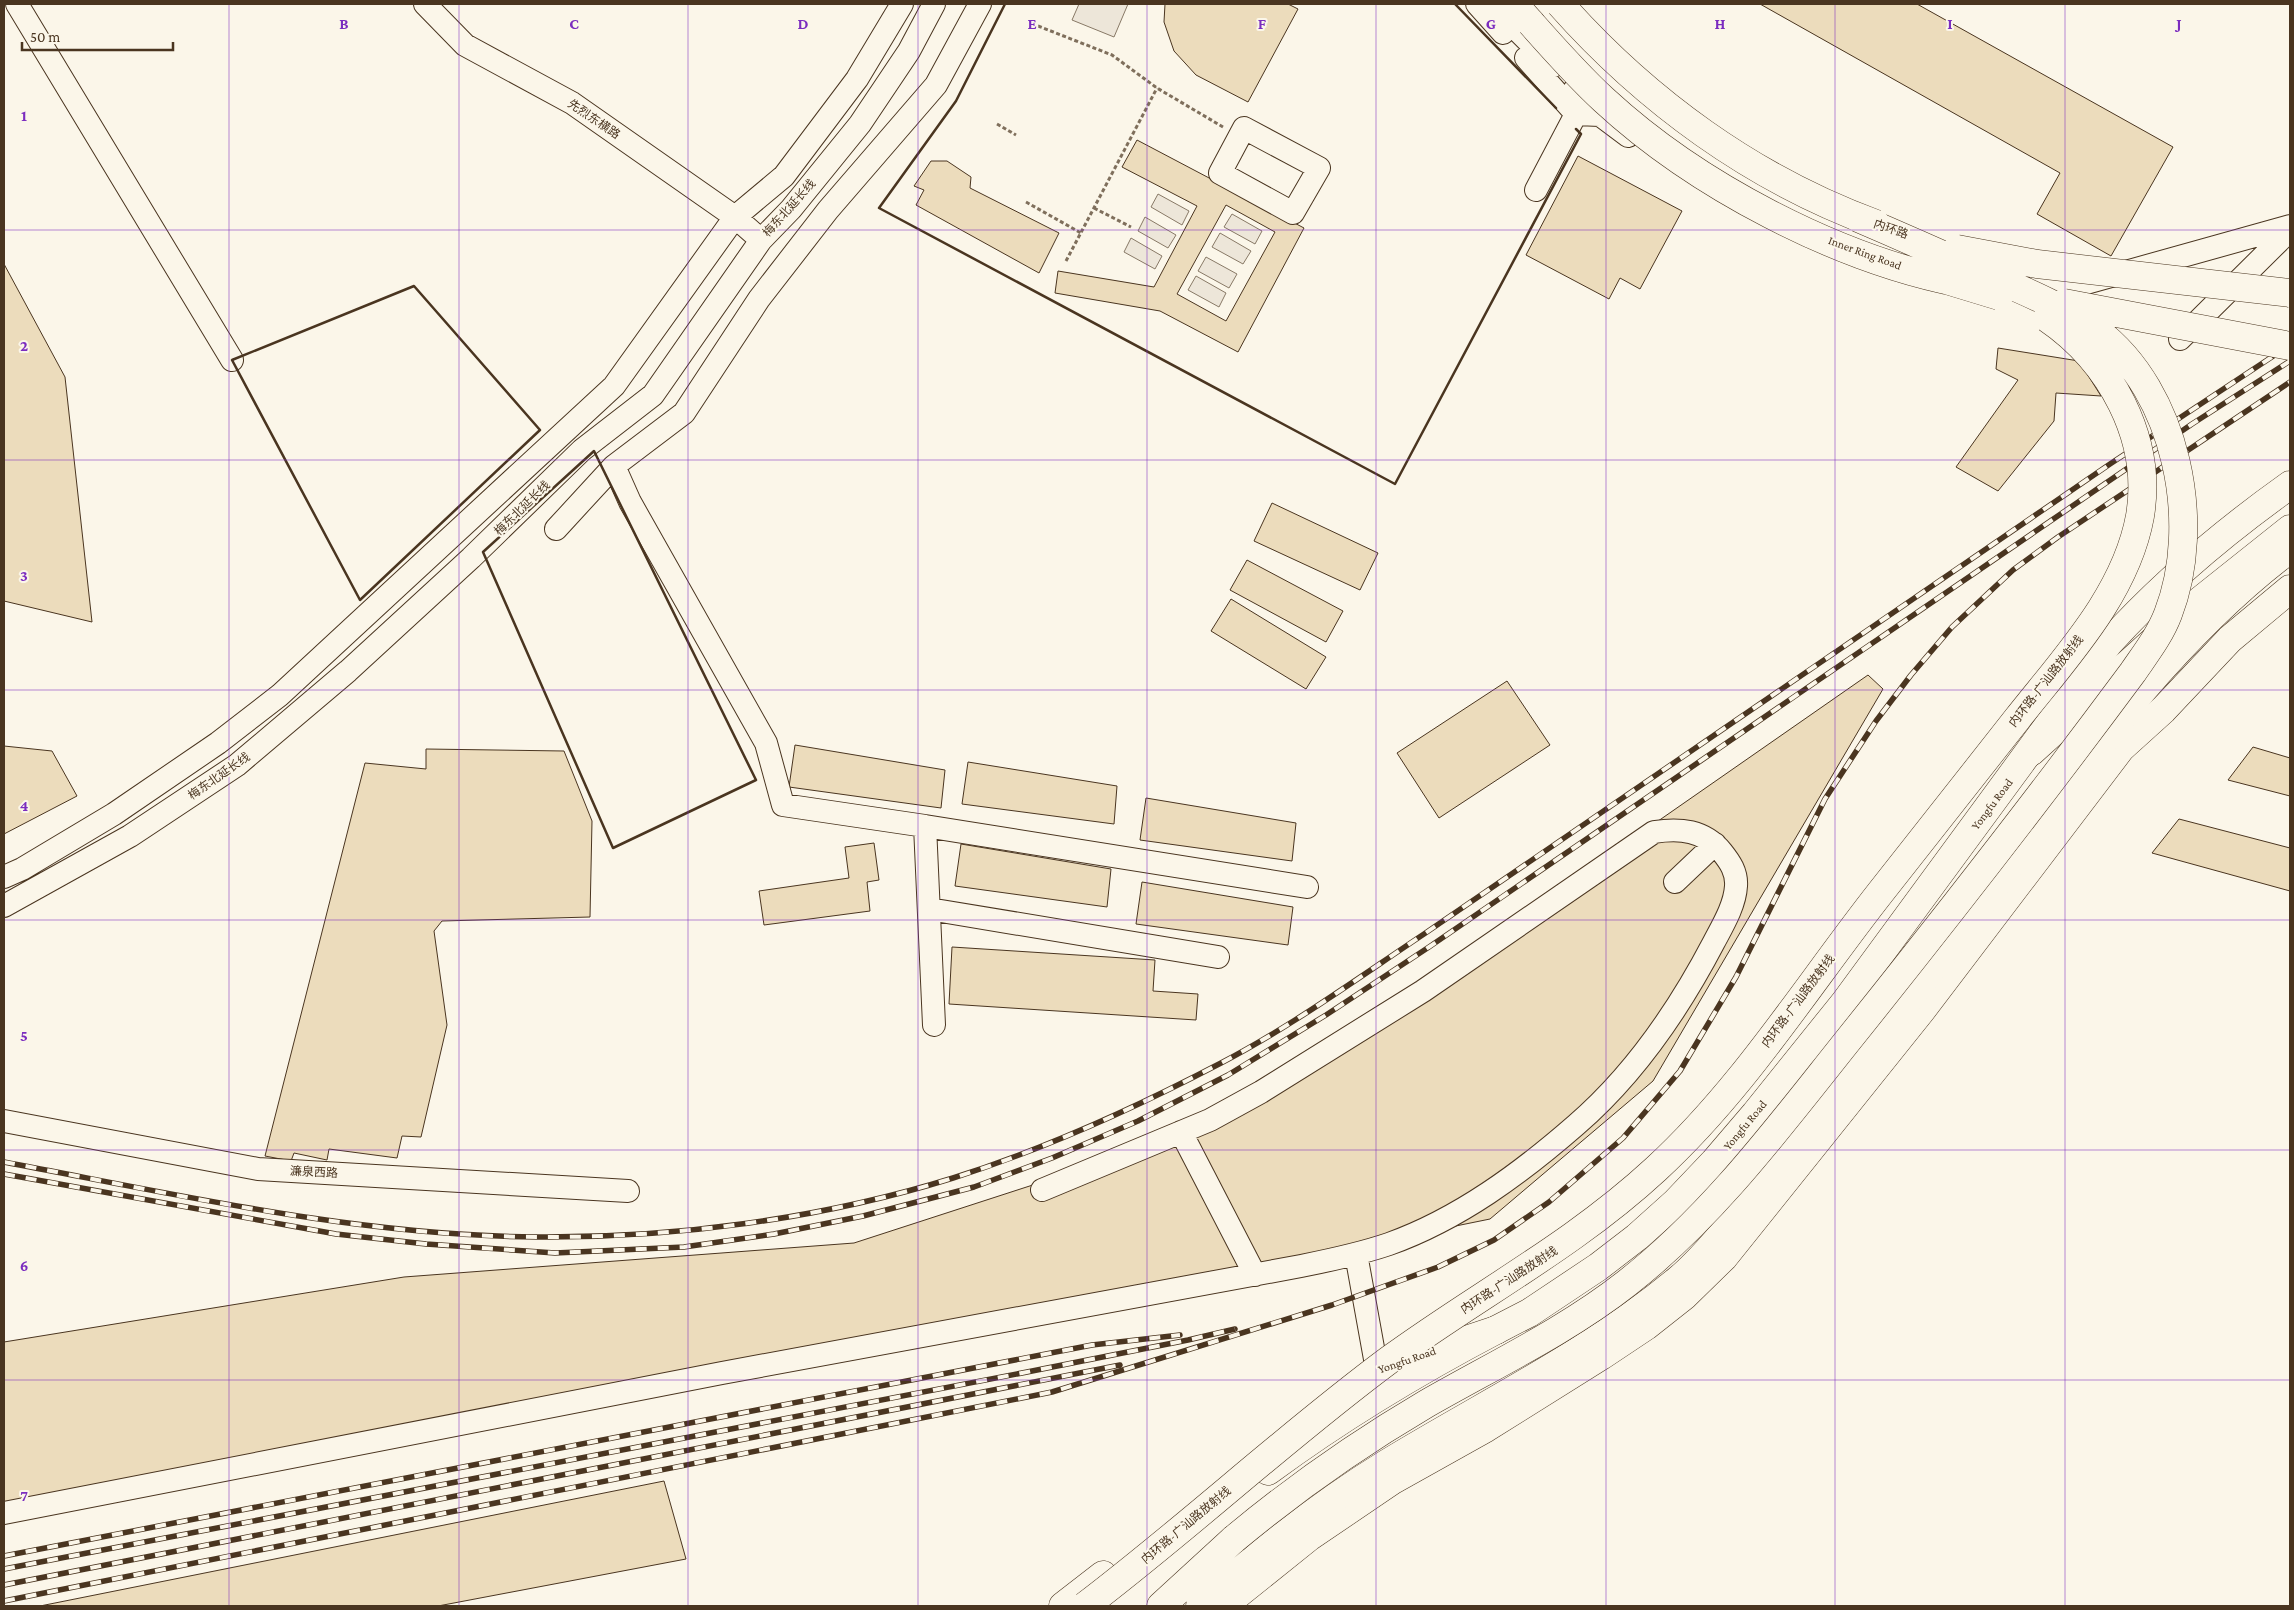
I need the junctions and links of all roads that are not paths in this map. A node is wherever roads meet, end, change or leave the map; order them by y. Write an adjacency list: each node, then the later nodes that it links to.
1 (18, 4): 21 (street)
2 (425, 4): 13 (street, 先烈东横路)
3 (902, 4): 13 (street, 梅东北延长线)
4 (934, 4): 16 (street, 梅东北延长线)
5 (980, 4): 23 (street)
6 (1477, 4): 10 (street)
7 (1497, 4): 11 (street)
8 (1514, 4): 17 (main road, Inner Ring Road, bridge)
9 (1560, 4): 14 (main road, 内环路, bridge)
10 (1576, 114): 11 (street); 12 (street)
11 (1600, 115): 15 (street)
12 (1536, 190)
13 (735, 216): 16 (street, 先烈东横路); 26 (street, 梅东北延长线)
14 (1858, 218): 18 (main road, 内环路, bridge); 55 (main road, bridge)
15 (2290, 228): 19 (street)
16 (761, 240): 22 (street, 梅东北延长线)
17 (1943, 279): 20 (main road, Inner Ring Road, bridge); 53 (main road, 内环路-广汕路放射线, bridge)
18 (2290, 293)
19 (2180, 339)
20 (2290, 346)
21 (232, 360)
22 (653, 395): 23 (street); 29 (street, 梅东北延长线)
23 (684, 413): 24 (street)
24 (614, 466): 27 (street); 33 (street)
25 (2290, 485): 32 (main road, Yongfu Road)
26 (464, 525): 29 (street); 35 (street, 梅东北延长线)
27 (556, 529)
28 (2290, 529): 32 (main road)
29 (484, 544): 39 (street, 梅东北延长线)
30 (2290, 549): 56 (main road)
31 (2290, 590): 57 (main road)
32 (2030, 752): 50 (main road, Yongfu Road)
33 (925, 826): 38 (street); 41 (street)
34 (1715, 844): 36 (street); 45 (street); 48 (street)
35 (4, 877)
36 (1675, 882)
37 (4, 887): 39 (street)
38 (1307, 887)
39 (24, 896): 40 (street, 梅东北延长线)
40 (4, 906)
41 (929, 909): 42 (street); 43 (street)
42 (1218, 957)
43 (934, 1025)
44 (4, 1121): 47 (street, 濂泉西路)
45 (1181, 1132): 46 (street); 49 (street)
46 (1042, 1190)
47 (628, 1191)
48 (1356, 1254): 49 (street); 51 (street)
49 (1255, 1274): 52 (street)
50 (1496, 1330): 51 (main road, Yongfu Road); 53 (main road)
51 (1377, 1370): 54 (main road, Yongfu Road)
52 (4, 1513)
53 (1097, 1604)
54 (1063, 1606)
55 (1160, 1606)
56 (1200, 1606)
57 (1223, 1606)

